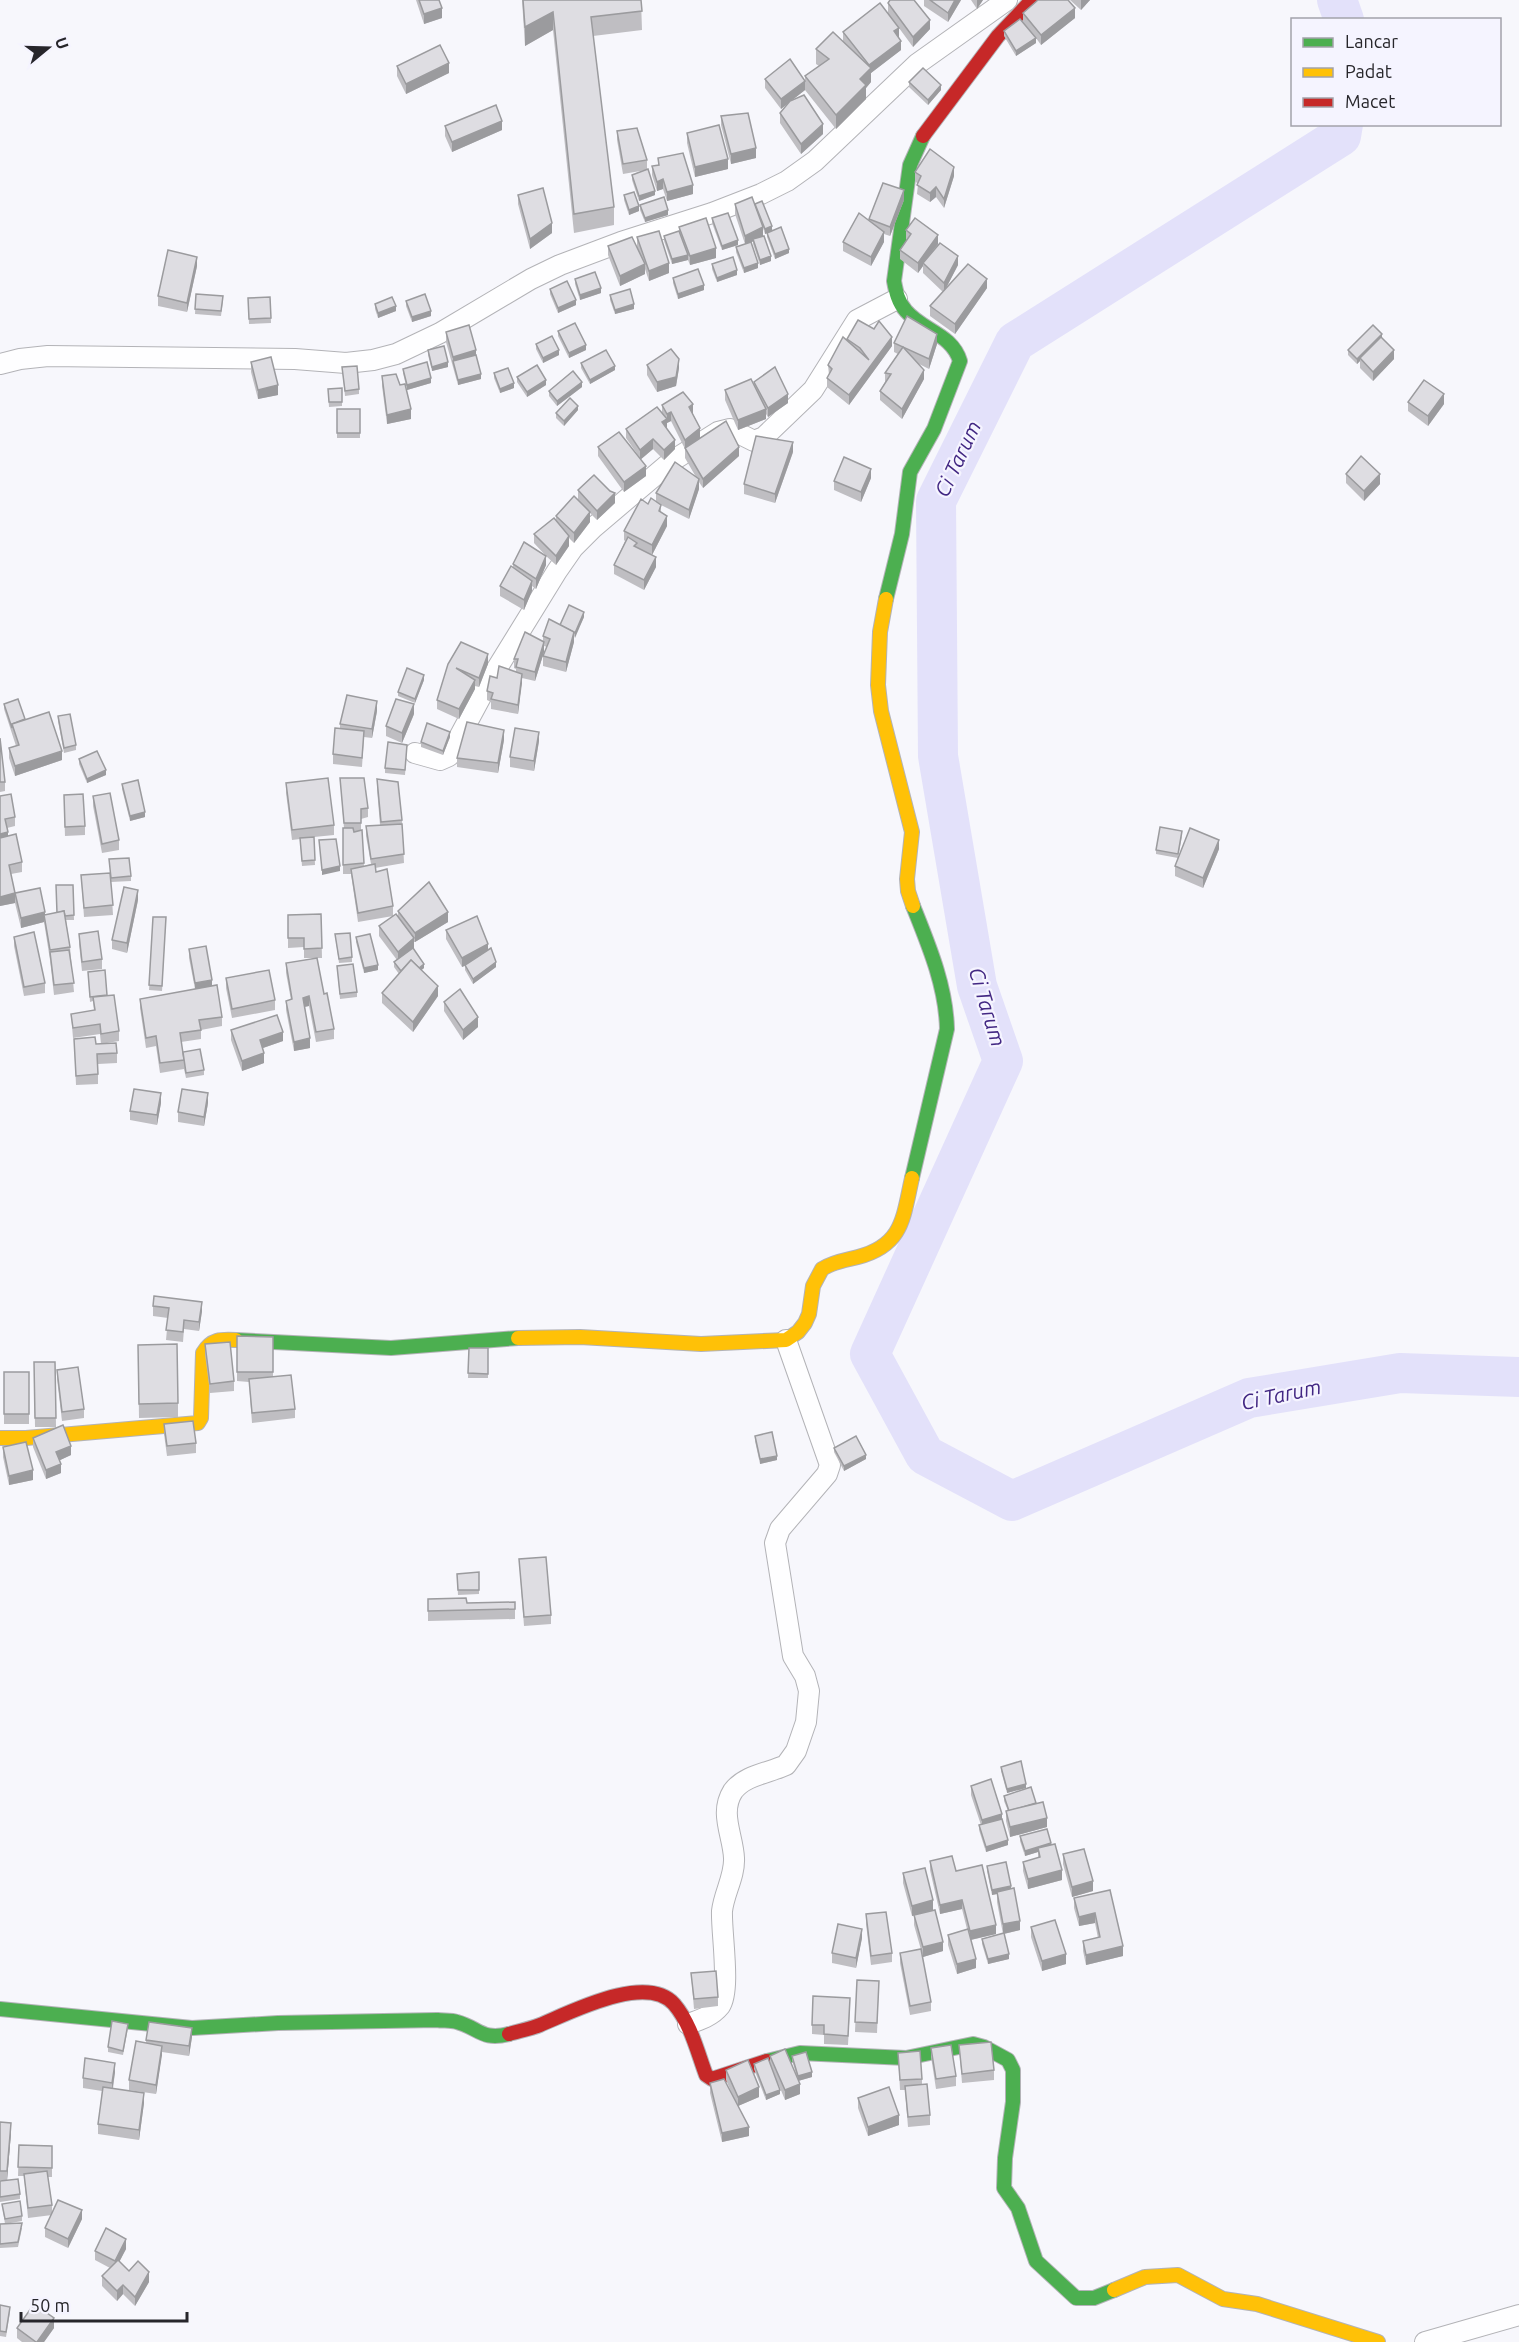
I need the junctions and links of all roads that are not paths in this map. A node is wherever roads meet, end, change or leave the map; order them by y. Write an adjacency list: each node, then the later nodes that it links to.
1 (1007, 0): 4 (street)
2 (1032, 0): 3 (street)
3 (897, 299): 5 (street); 6 (street)
4 (0, 364)
5 (415, 753)
6 (786, 1340): 7 (street); 9 (street)
7 (0, 1438)
8 (0, 2009): 9 (street)
9 (688, 2024): 11 (street)
10 (1519, 2315): 12 (street)
11 (1378, 2342)
12 (1425, 2342)

